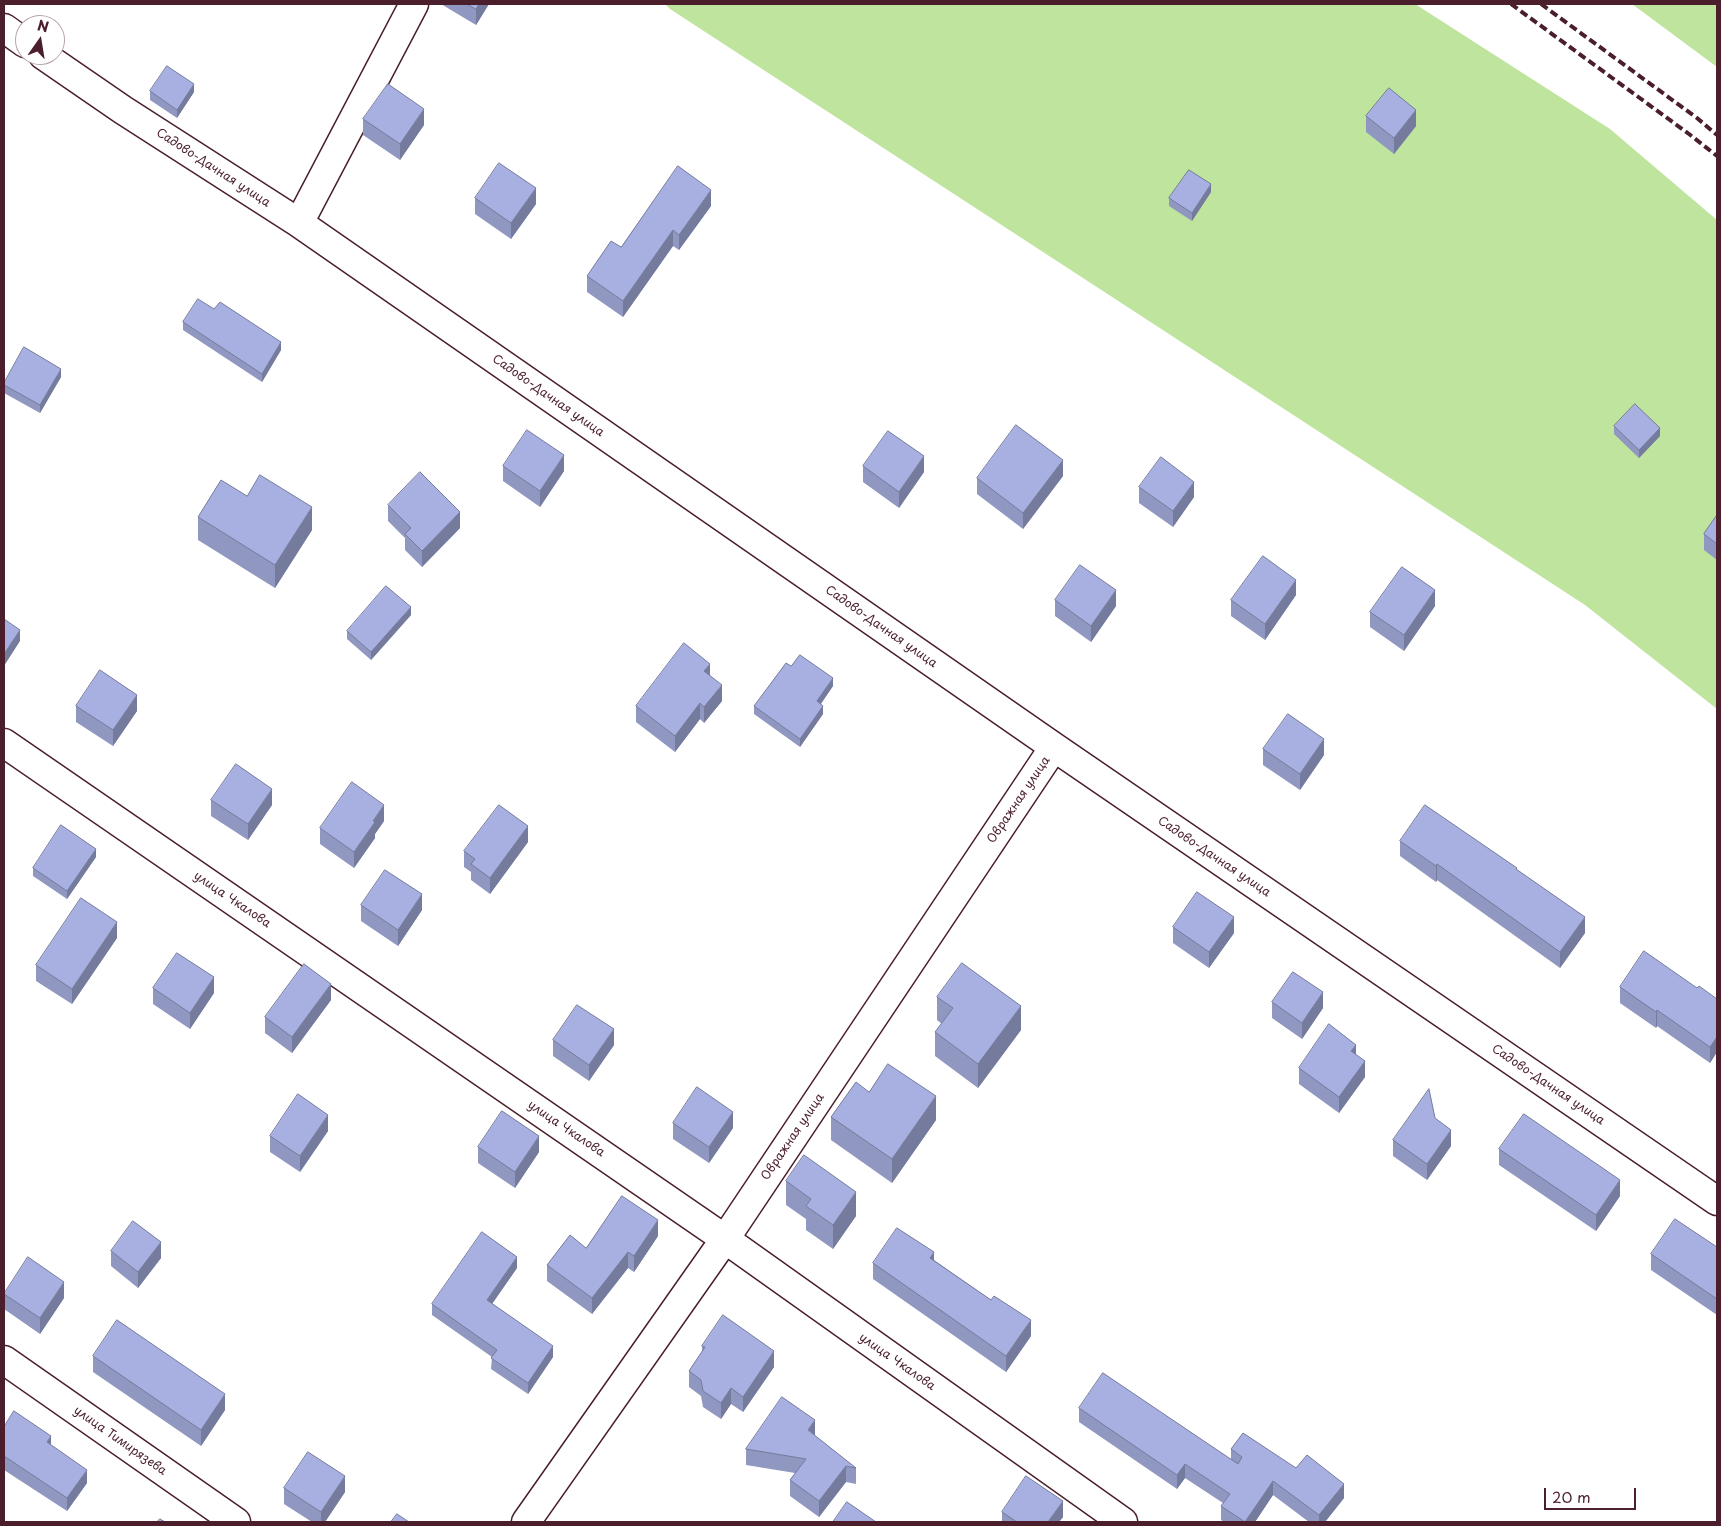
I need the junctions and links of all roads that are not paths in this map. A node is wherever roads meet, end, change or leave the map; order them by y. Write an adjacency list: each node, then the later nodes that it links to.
1 (414, 4): 5 (street)
2 (4, 28): 3 (street)
3 (15, 36)
4 (58, 65): 5 (street, Садово-Дачная улица)
5 (299, 223): 7 (street, Садово-Дачная улица)
6 (4, 743): 9 (street, улица Чкалова)
7 (1054, 747): 8 (street, Садово-Дачная улица); 9 (street, Овражная улица)
8 (1717, 1201)
9 (724, 1239): 12 (street, Овражная улица); 13 (street, улица Чкалова)
10 (4, 1360): 11 (street, улица Тимирязева)
11 (236, 1522)
12 (526, 1522)
13 (1123, 1522)

